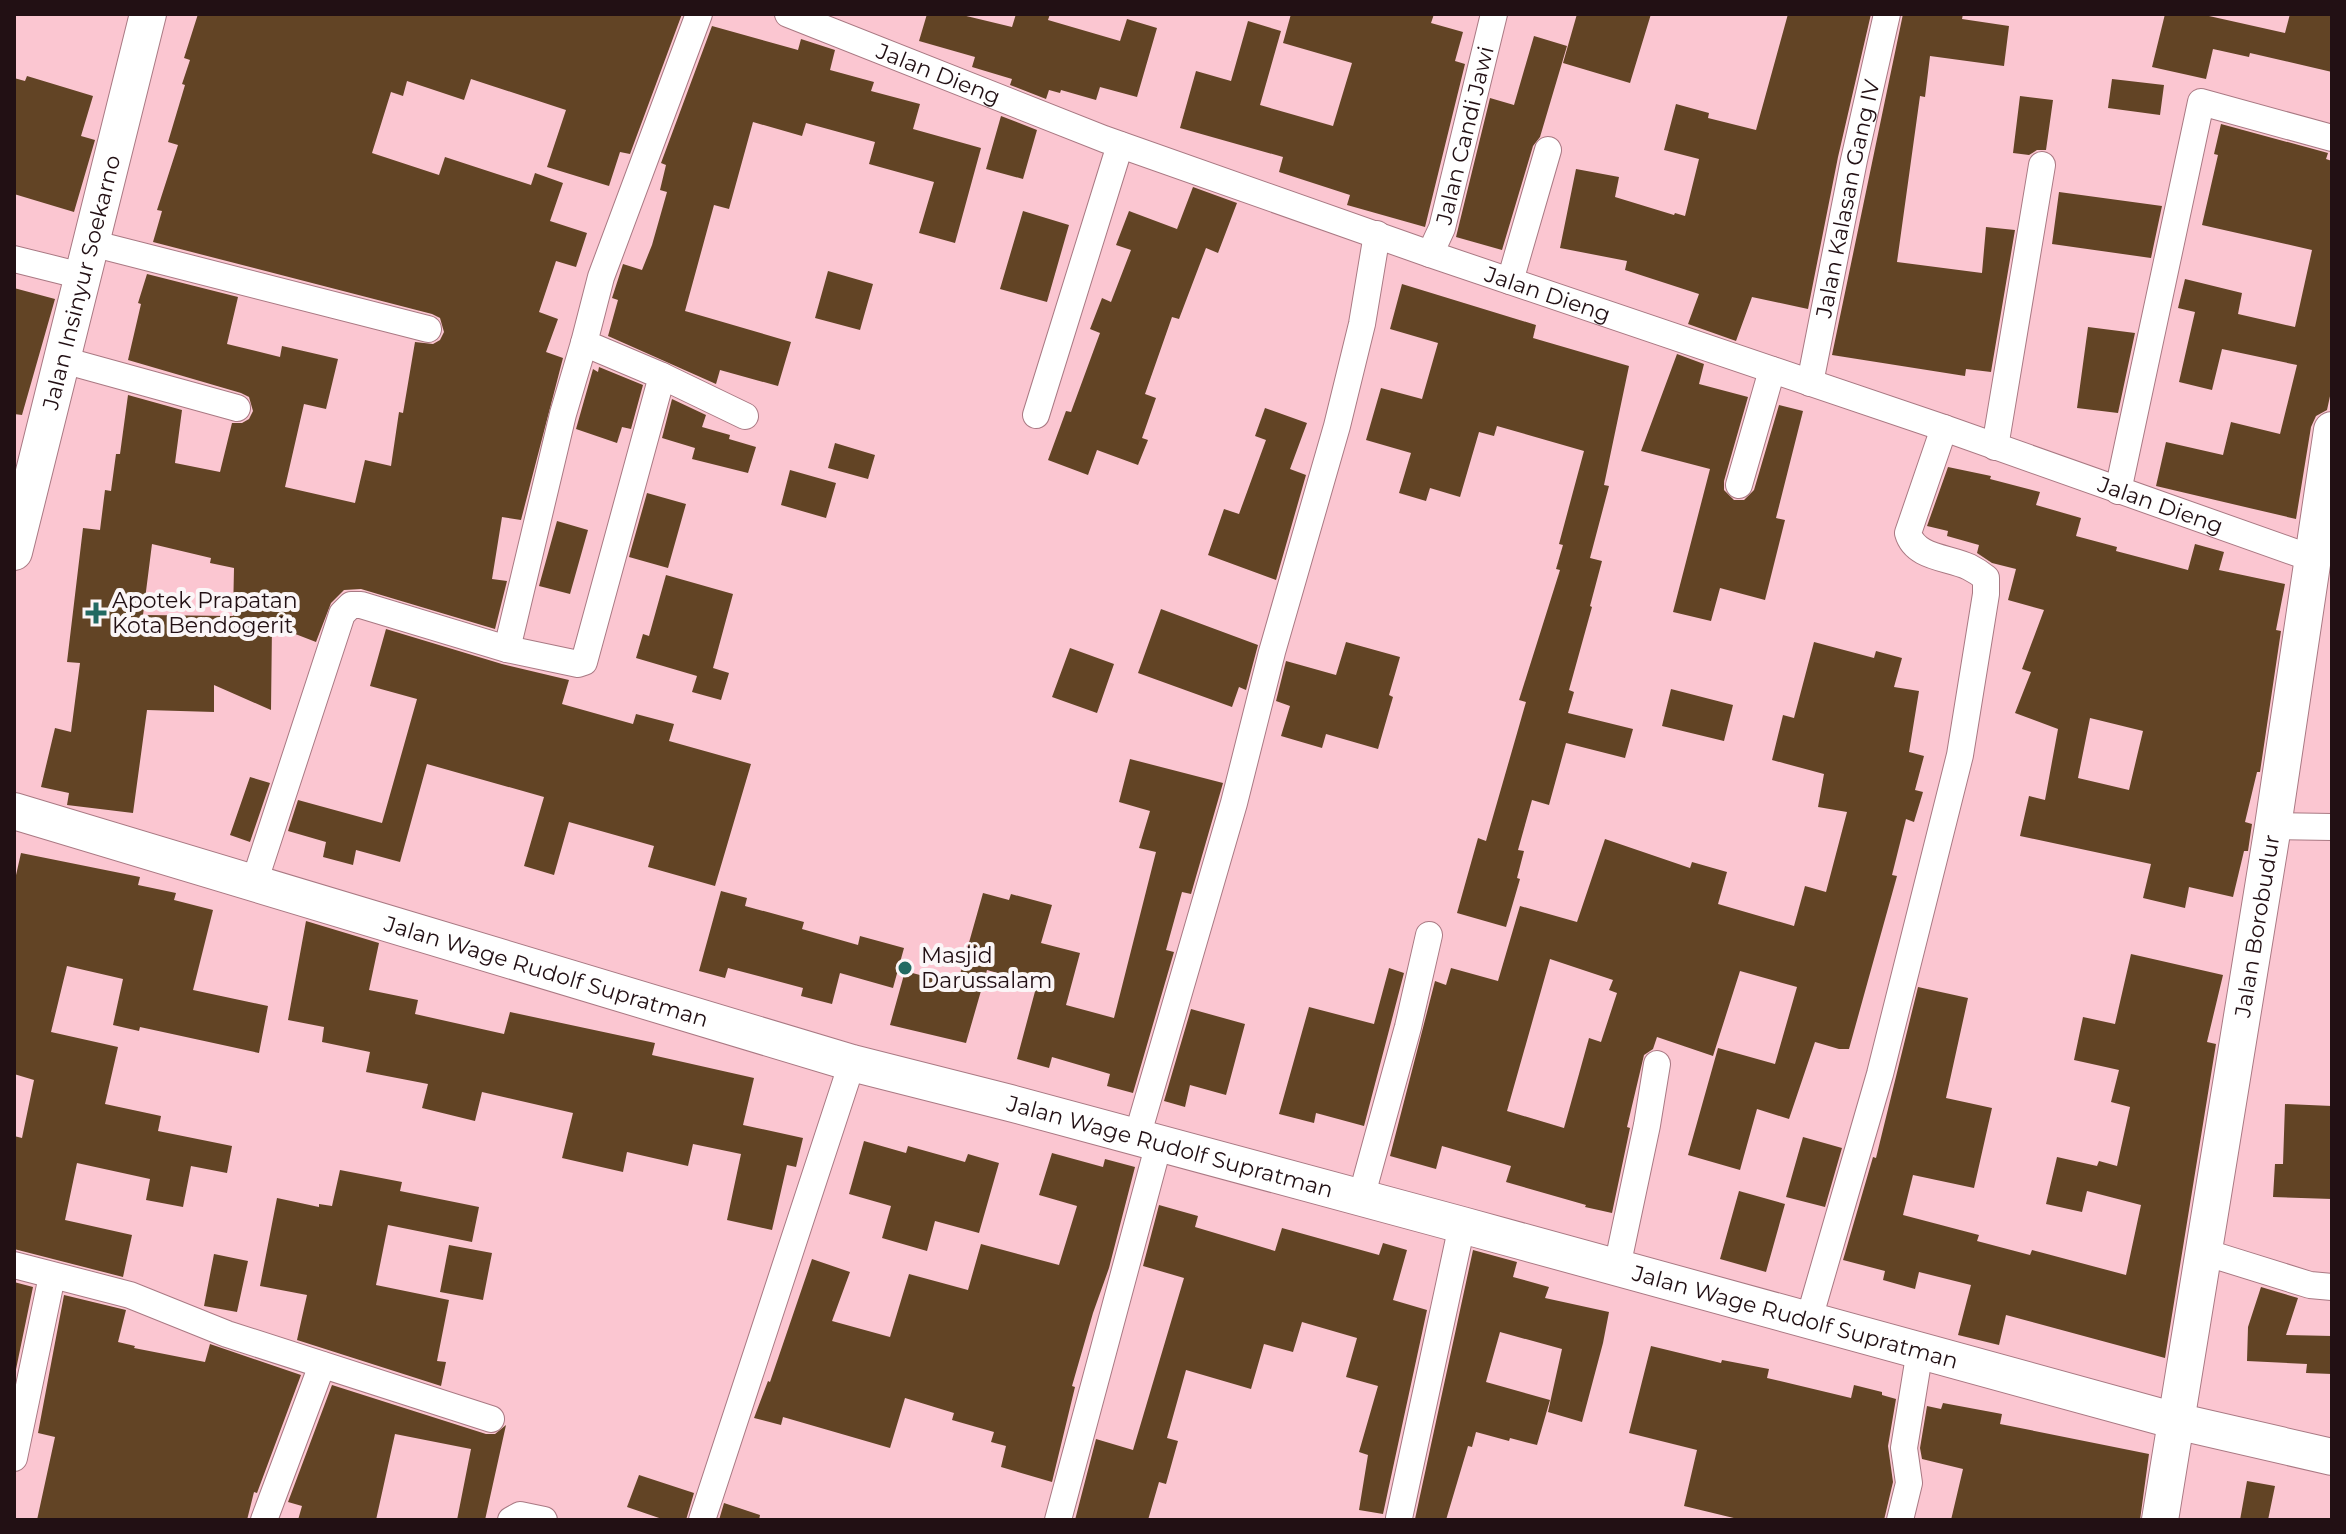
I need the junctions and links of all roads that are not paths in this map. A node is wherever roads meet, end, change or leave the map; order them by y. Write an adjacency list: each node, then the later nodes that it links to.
1 (148, 14): 13 (street, Jalan Insinyur Soekarno)
2 (699, 14): 16 (street)
3 (788, 14): 7 (street, Jalan Dieng)
4 (1494, 14): 11 (street, Jalan Candi Jawi)
5 (1887, 14): 20 (street, Jalan Kalasan Gang IV)
6 (2332, 138): 28 (street)
7 (1120, 145): 10 (street, Jalan Dieng); 22 (street)
8 (1548, 150): 14 (street)
9 (2042, 165): 26 (street)
10 (1377, 234): 11 (street, Jalan Dieng); 39 (street)
11 (1430, 254): 14 (street, Jalan Dieng)
12 (14, 259): 13 (street)
13 (86, 260): 15 (street); 17 (street, Jalan Insinyur Soekarno)
14 (1510, 281): 18 (street, Jalan Dieng)
15 (428, 329)
16 (584, 343): 19 (street); 31 (street)
17 (63, 360): 21 (street); 29 (street, Jalan Insinyur Soekarno)
18 (1772, 370): 20 (street, Jalan Dieng); 27 (street)
19 (662, 376): 23 (street); 31 (street)
20 (1810, 383): 24 (street, Jalan Dieng)
21 (237, 408)
22 (1036, 415)
23 (745, 416)
24 (1944, 428): 26 (street, Jalan Dieng); 47 (street)
25 (2332, 430): 30 (street, Jalan Borobudur)
26 (1995, 447): 28 (street, Jalan Dieng)
27 (1739, 485)
28 (2118, 491): 30 (street, Jalan Dieng)
29 (14, 552)
30 (2311, 558): 33 (street, Jalan Borobudur)
31 (507, 649): 35 (street)
32 (14, 811): 35 (street, Jalan Wage Rudolf Supratman)
33 (2273, 826): 34 (street); 42 (street, Jalan Borobudur)
34 (2332, 827)
35 (254, 883): 37 (street, Jalan Wage Rudolf Supratman)
36 (1429, 935): 40 (street)
37 (852, 1063): 39 (street, Jalan Wage Rudolf Supratman); 59 (street)
38 (1657, 1064): 44 (street)
39 (1148, 1140): 40 (street, Jalan Wage Rudolf Supratman); 54 (street)
40 (1361, 1198): 41 (street, Jalan Wage Rudolf Supratman)
41 (1462, 1225): 44 (street, Jalan Wage Rudolf Supratman); 55 (street)
42 (2204, 1252): 46 (street); 51 (street, Jalan Borobudur)
43 (14, 1265): 45 (street)
44 (1617, 1267): 47 (street, Jalan Wage Rudolf Supratman)
45 (52, 1276): 49 (street); 53 (street)
46 (2321, 1286)
47 (1809, 1319): 48 (street, Jalan Wage Rudolf Supratman)
48 (1920, 1350): 51 (street, Jalan Wage Rudolf Supratman); 60 (street)
49 (322, 1365): 50 (street); 56 (street)
50 (491, 1419)
51 (2176, 1421): 52 (street, Jalan Wage Rudolf Supratman); 61 (street, Jalan Borobudur)
52 (2332, 1457)
53 (14, 1458)
54 (1060, 1513)
55 (1399, 1518)
56 (264, 1520)
57 (511, 1520): 58 (street)
58 (544, 1520)
59 (702, 1520)
60 (1900, 1520)
61 (2160, 1520)

